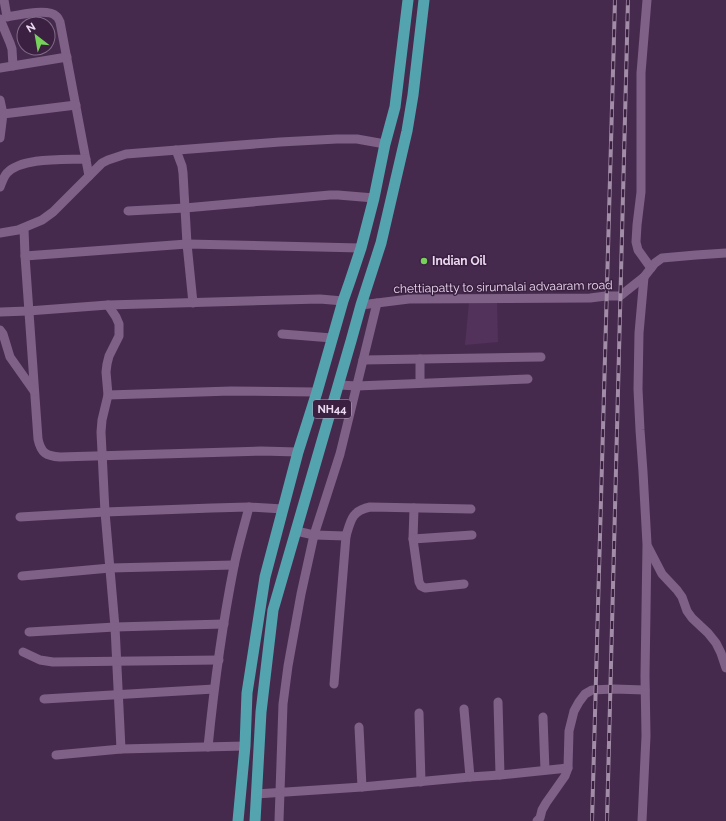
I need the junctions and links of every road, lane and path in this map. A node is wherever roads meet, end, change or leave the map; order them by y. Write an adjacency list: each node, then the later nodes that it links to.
1 (4, 0): 5 (street)
2 (408, 0): 13 (highway, NH44)
3 (424, 0): 33 (highway, NH44)
4 (646, 0): 27 (street)
5 (2, 18): 6 (street); 7 (street)
6 (67, 57): 7 (street); 10 (street)
7 (13, 66): 8 (street)
8 (0, 68)
9 (0, 100): 11 (street)
10 (76, 105): 11 (street); 15 (street)
11 (3, 114): 12 (street)
12 (0, 138)
13 (385, 144): 14 (street); 18 (highway, NH44)
14 (176, 150): 16 (street); 19 (street)
15 (86, 159): 16 (street); 17 (street)
16 (89, 176): 21 (street)
17 (0, 187)
18 (374, 198): 19 (street); 24 (highway, NH44)
19 (185, 208): 20 (street); 23 (street)
20 (128, 211)
21 (24, 228): 22 (street); 26 (street)
22 (0, 233)
23 (187, 244): 24 (street); 26 (street); 30 (street)
24 (361, 248): 29 (highway, NH44)
25 (726, 253): 27 (street, chettiapatty to sirumalai advaaram road)
26 (25, 256): 34 (street)
27 (651, 268): 28 (street, chettiapatty to sirumalai advaaram road)
28 (644, 277): 31 (street, chettiapatty to sirumalai advaaram road); 62 (street)
29 (343, 301): 30 (street); 38 (highway, NH44)
30 (194, 303): 32 (street)
31 (377, 303): 33 (street, chettiapatty to sirumalai advaaram road); 41 (street)
32 (108, 305): 34 (street); 48 (street)
33 (361, 305): 44 (highway, NH44)
34 (28, 311): 35 (street); 46 (street)
35 (0, 312)
36 (0, 330): 46 (street)
37 (282, 334): 38 (street)
38 (332, 338): 47 (highway, NH44)
39 (541, 357): 40 (street)
40 (420, 359): 41 (street); 43 (street)
41 (363, 360): 45 (street)
42 (528, 379): 43 (street)
43 (420, 383): 45 (street)
44 (339, 385): 45 (street); 57 (highway, NH44)
45 (357, 386): 58 (street)
46 (34, 391): 50 (street)
47 (318, 392): 48 (street); 49 (highway, NH44)
48 (108, 396): 50 (street)
49 (298, 452): 50 (street); 53 (highway, NH44)
50 (102, 456): 55 (street)
51 (249, 507): 53 (street); 55 (street); 63 (street)
52 (414, 508): 54 (street); 60 (street); 61 (street)
53 (283, 509): 84 (highway, NH44)
54 (471, 509)
55 (105, 512): 56 (street); 64 (street)
56 (20, 517)
57 (296, 531): 58 (street); 95 (highway, NH44)
58 (314, 535): 60 (street); 94 (street)
59 (472, 535): 61 (street)
60 (346, 536): 74 (street)
61 (413, 539): 66 (street)
62 (647, 544): 73 (street); 76 (street)
63 (234, 565): 64 (street); 67 (street)
64 (110, 568): 65 (street); 68 (street)
65 (22, 576)
66 (464, 584)
67 (224, 624): 68 (street); 71 (street)
68 (115, 627): 69 (street); 72 (street)
69 (29, 632)
70 (23, 652): 72 (street)
71 (219, 660): 72 (street); 75 (street)
72 (116, 661): 77 (street)
73 (726, 668)
74 (334, 684)
75 (214, 689): 77 (street); 85 (street)
76 (645, 690): 88 (street); 100 (street)
77 (118, 694): 78 (street); 86 (street)
78 (44, 699)
79 (498, 702): 90 (street)
80 (464, 710): 91 (street)
81 (419, 713): 92 (street)
82 (542, 717): 89 (street)
83 (359, 727): 93 (street)
84 (245, 746): 85 (street); 96 (highway, NH44)
85 (208, 747): 86 (street)
86 (121, 749): 87 (street)
87 (56, 755)
88 (568, 768): 89 (street); 99 (street)
89 (545, 770): 90 (street)
90 (500, 775): 91 (street)
91 (470, 777): 92 (street)
92 (420, 782): 93 (street)
93 (362, 787): 94 (street)
94 (280, 792): 95 (street); 98 (street)
95 (256, 794): 97 (highway, NH44)
96 (238, 821)
97 (254, 821)
98 (279, 821)
99 (537, 821)
100 (642, 821)

